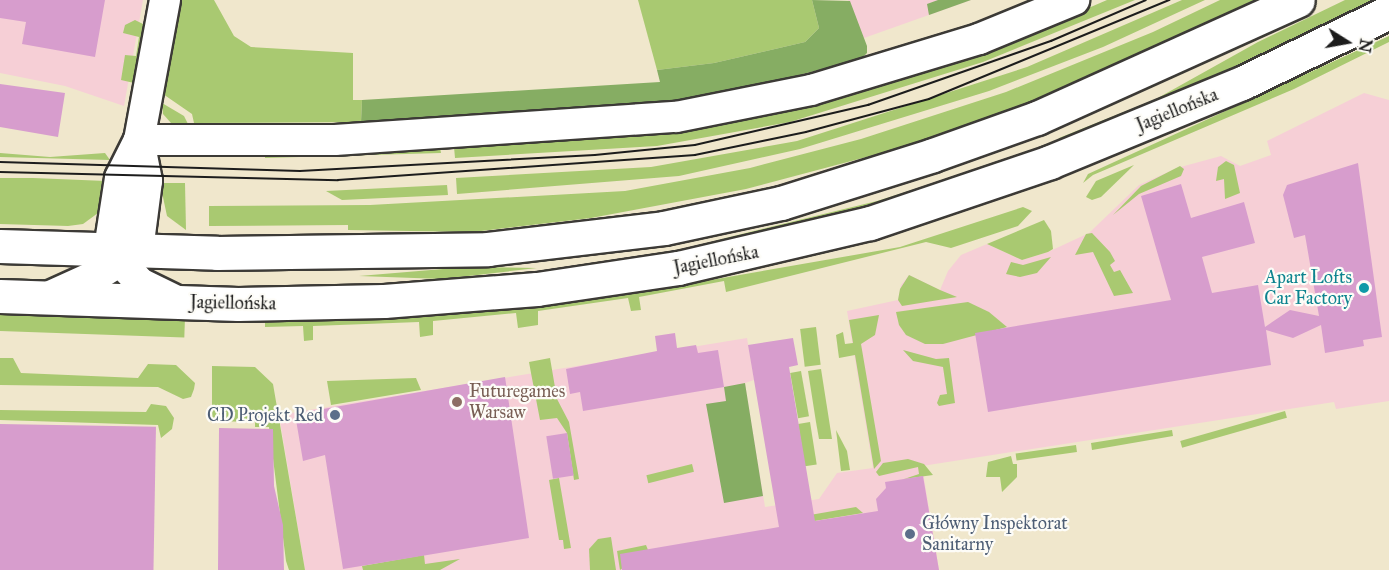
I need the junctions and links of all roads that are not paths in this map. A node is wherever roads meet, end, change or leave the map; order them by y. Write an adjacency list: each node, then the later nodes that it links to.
1 (165, 0): 5 (street)
2 (1074, 0): 5 (street)
3 (1298, 0): 7 (main road)
4 (1389, 12): 10 (main road, Jagiellońska)
5 (139, 140): 7 (street)
6 (0, 246): 7 (main road)
7 (122, 254): 9 (street); 10 (street)
8 (0, 296): 9 (main road, Jagiellońska)
9 (46, 298): 10 (main road, Jagiellońska)
10 (180, 302)

